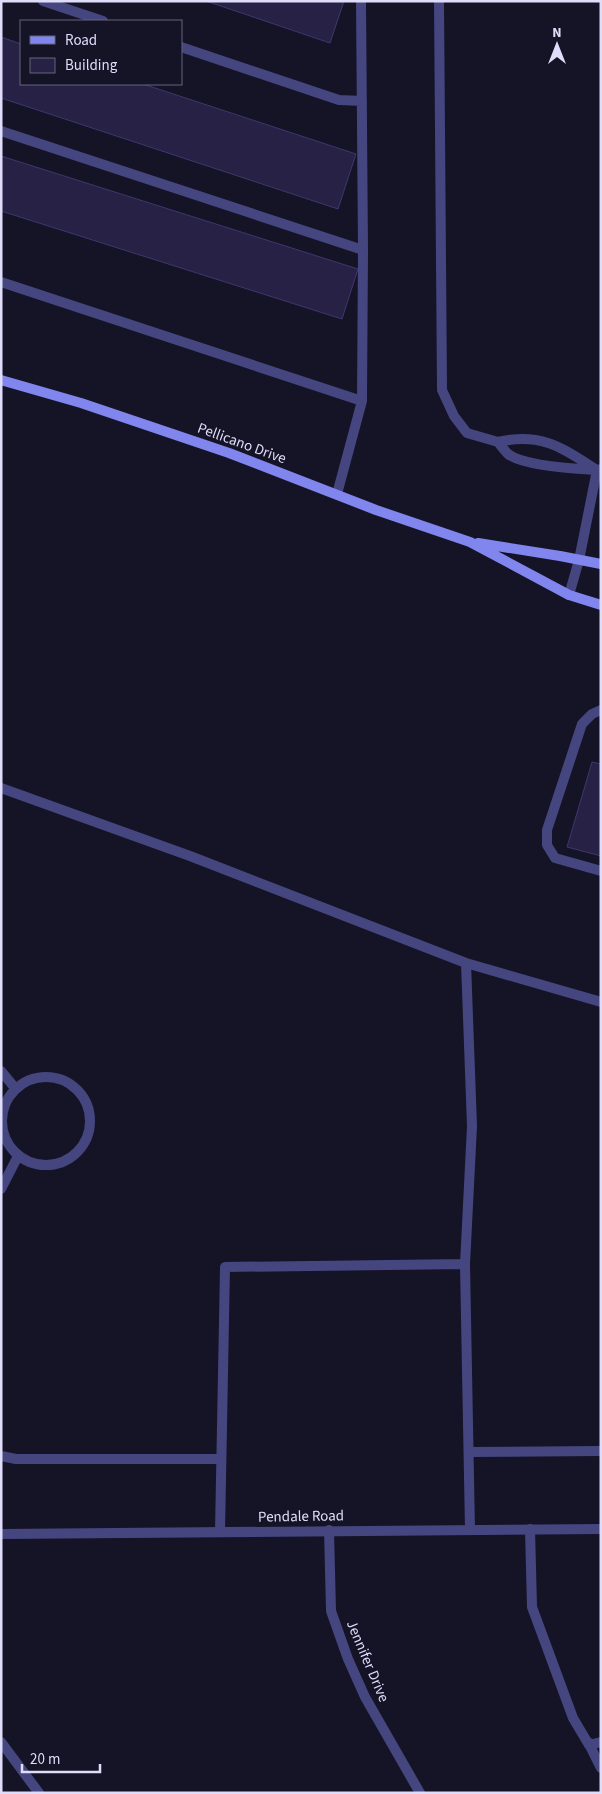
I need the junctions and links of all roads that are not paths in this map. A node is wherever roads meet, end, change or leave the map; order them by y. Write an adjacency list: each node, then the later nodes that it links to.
1 (43, 1): 4 (street)
2 (361, 1): 6 (street)
3 (439, 1): 12 (street)
4 (100, 20)
5 (182, 48): 6 (street)
6 (362, 101): 8 (street)
7 (1, 131): 8 (street)
8 (363, 250): 11 (street)
9 (1, 282): 11 (street)
10 (1, 380): 14 (main road, Pellicano Drive)
11 (362, 401): 14 (street)
12 (498, 442): 13 (street); 13 (street)
13 (599, 470): 16 (street)
14 (337, 494): 15 (main road, Pellicano Drive)
15 (470, 542): 16 (main road, Pellicano Drive); 18 (main road, Pellicano Drive)
16 (580, 560): 17 (main road, Pellicano Drive); 18 (street)
17 (601, 564)
18 (569, 595): 19 (main road, Pellicano Drive)
19 (601, 605)
20 (601, 710): 22 (street)
21 (1, 788): 23 (street)
22 (601, 871)
23 (466, 963): 24 (street); 31 (street)
24 (601, 1002)
25 (1, 1070): 26 (street)
26 (15, 1088): 27 (street); 29 (street)
27 (3, 1101): 28 (street)
28 (3, 1138): 29 (street)
29 (18, 1156): 30 (street)
30 (1, 1189)
31 (464, 1264): 32 (street); 35 (street)
32 (469, 1452): 33 (street); 39 (street)
33 (601, 1452)
34 (1, 1456): 35 (street)
35 (220, 1459): 40 (street)
36 (530, 1529): 37 (street, Pendale Road); 39 (street, Pendale Road); 43 (street)
37 (601, 1529)
38 (329, 1530): 39 (street, Pendale Road); 40 (street, Pendale Road); 47 (street, Jennifer Drive)
39 (470, 1530)
40 (220, 1532): 41 (street, Pendale Road)
41 (1, 1534)
42 (1, 1742): 46 (street)
43 (588, 1742): 44 (street); 45 (street)
44 (601, 1742)
45 (601, 1768)
46 (39, 1793)
47 (420, 1793)

